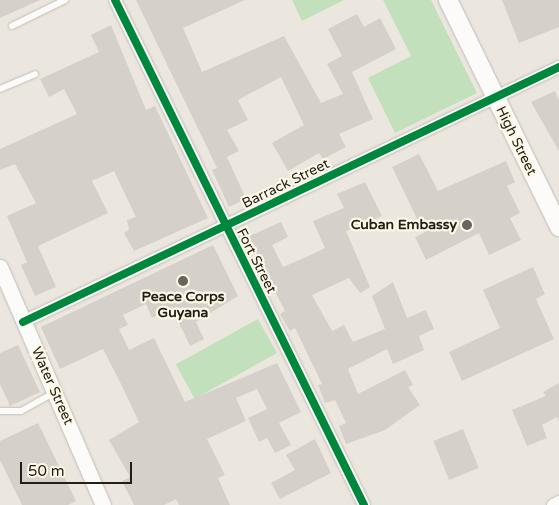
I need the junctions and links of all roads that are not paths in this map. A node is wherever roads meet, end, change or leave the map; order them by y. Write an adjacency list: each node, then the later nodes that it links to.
1 (65, 0): 4 (lane)
2 (114, 0): 9 (street, Fort Street)
3 (448, 0): 8 (main road, High Street)
4 (12, 26)
5 (559, 67): 8 (street, Barrack Street)
6 (35, 74): 7 (lane)
7 (0, 89)
8 (494, 97): 9 (street, Barrack Street); 10 (main road, High Street)
9 (225, 227): 12 (street, Barrack Street); 17 (street, Fort Street)
10 (559, 227)
11 (0, 267): 12 (street, Water Street)
12 (24, 322): 13 (street, Water Street)
13 (55, 393): 14 (lane); 16 (street, Water Street)
14 (0, 411)
15 (559, 502): 18 (street)
16 (103, 505)
17 (364, 505)
18 (554, 505)

